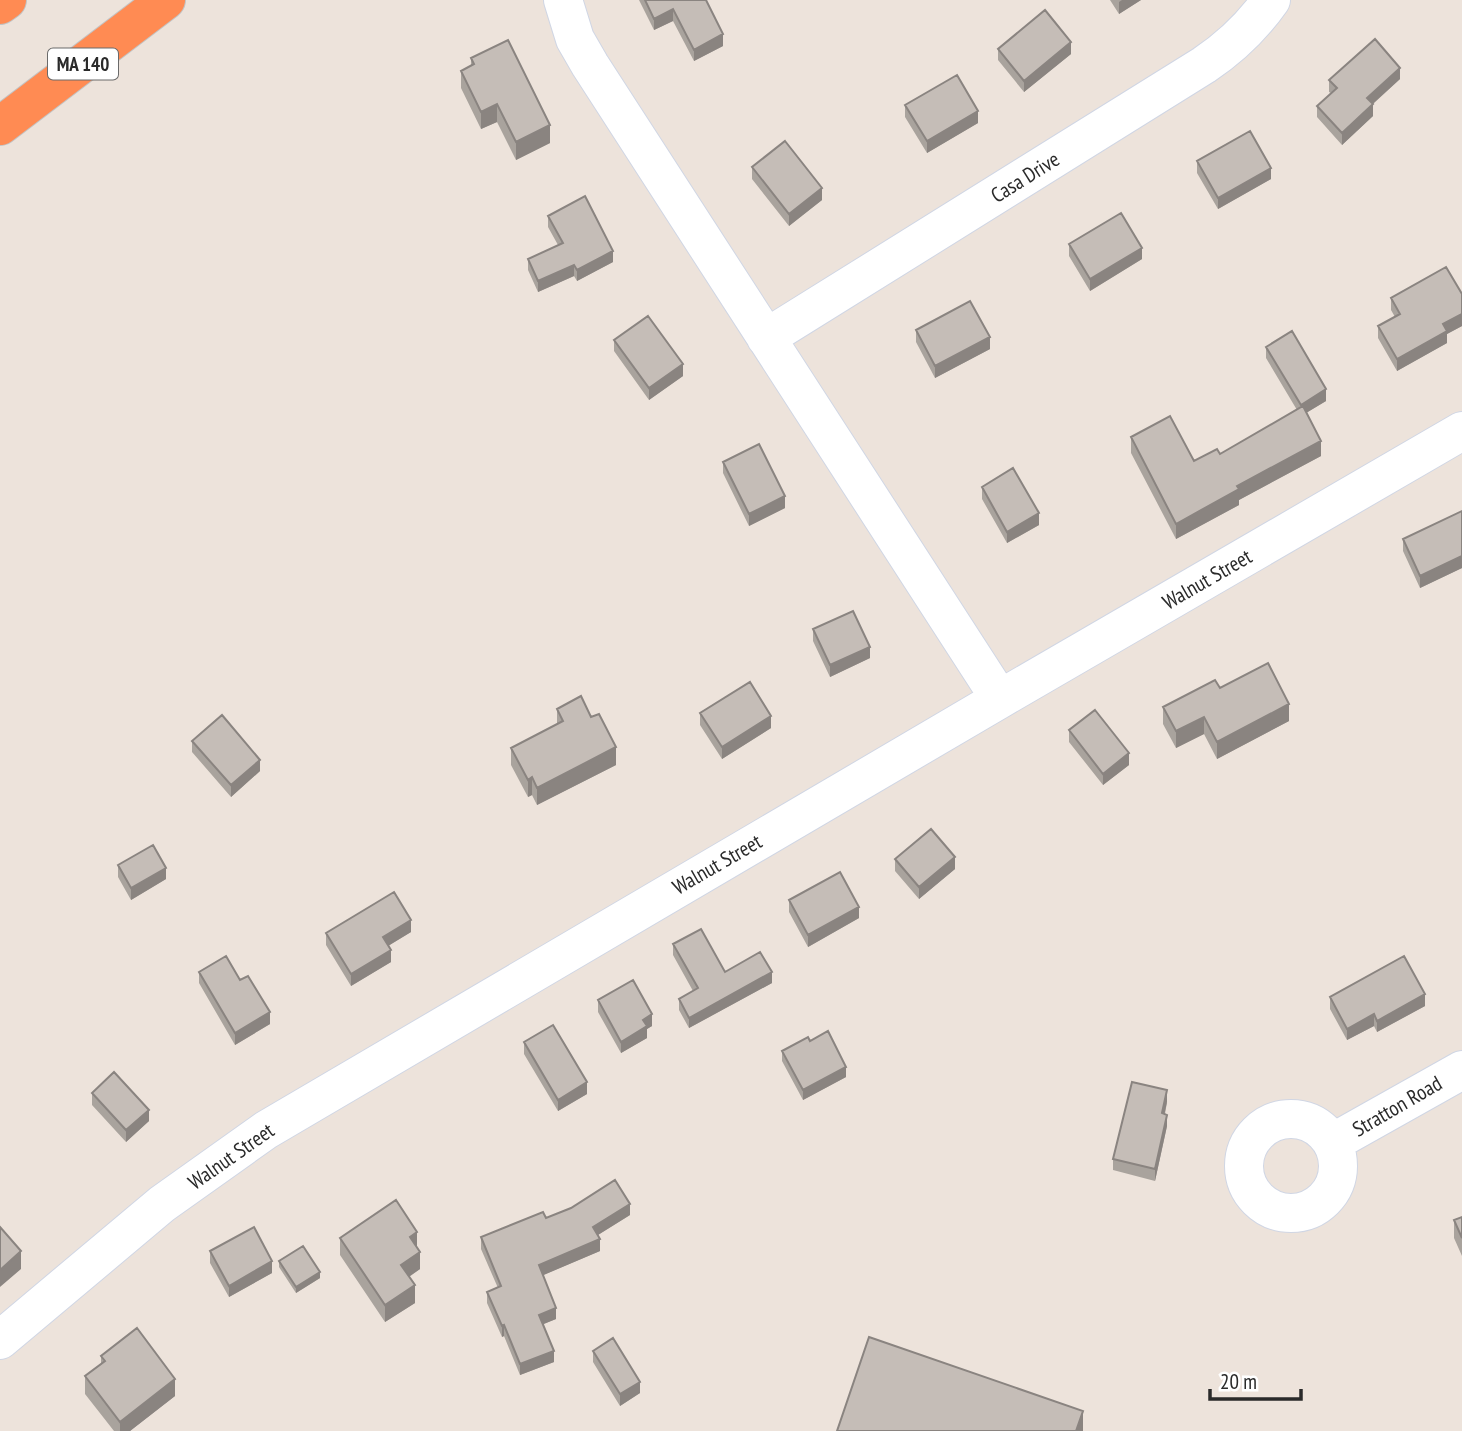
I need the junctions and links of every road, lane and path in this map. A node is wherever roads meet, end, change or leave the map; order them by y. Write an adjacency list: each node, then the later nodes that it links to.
1 (7, 0): 5 (highway)
2 (166, 0): 6 (highway, MA 140)
3 (563, 0): 7 (street)
4 (1271, 0): 7 (street, Casa Drive)
5 (0, 5)
6 (0, 126)
7 (766, 338): 9 (street)
8 (1462, 431): 9 (street, Walnut Street)
9 (1000, 699): 12 (street, Walnut Street)
10 (1462, 1070): 11 (street, Stratton Road)
11 (1332, 1143)
12 (0, 1340)

